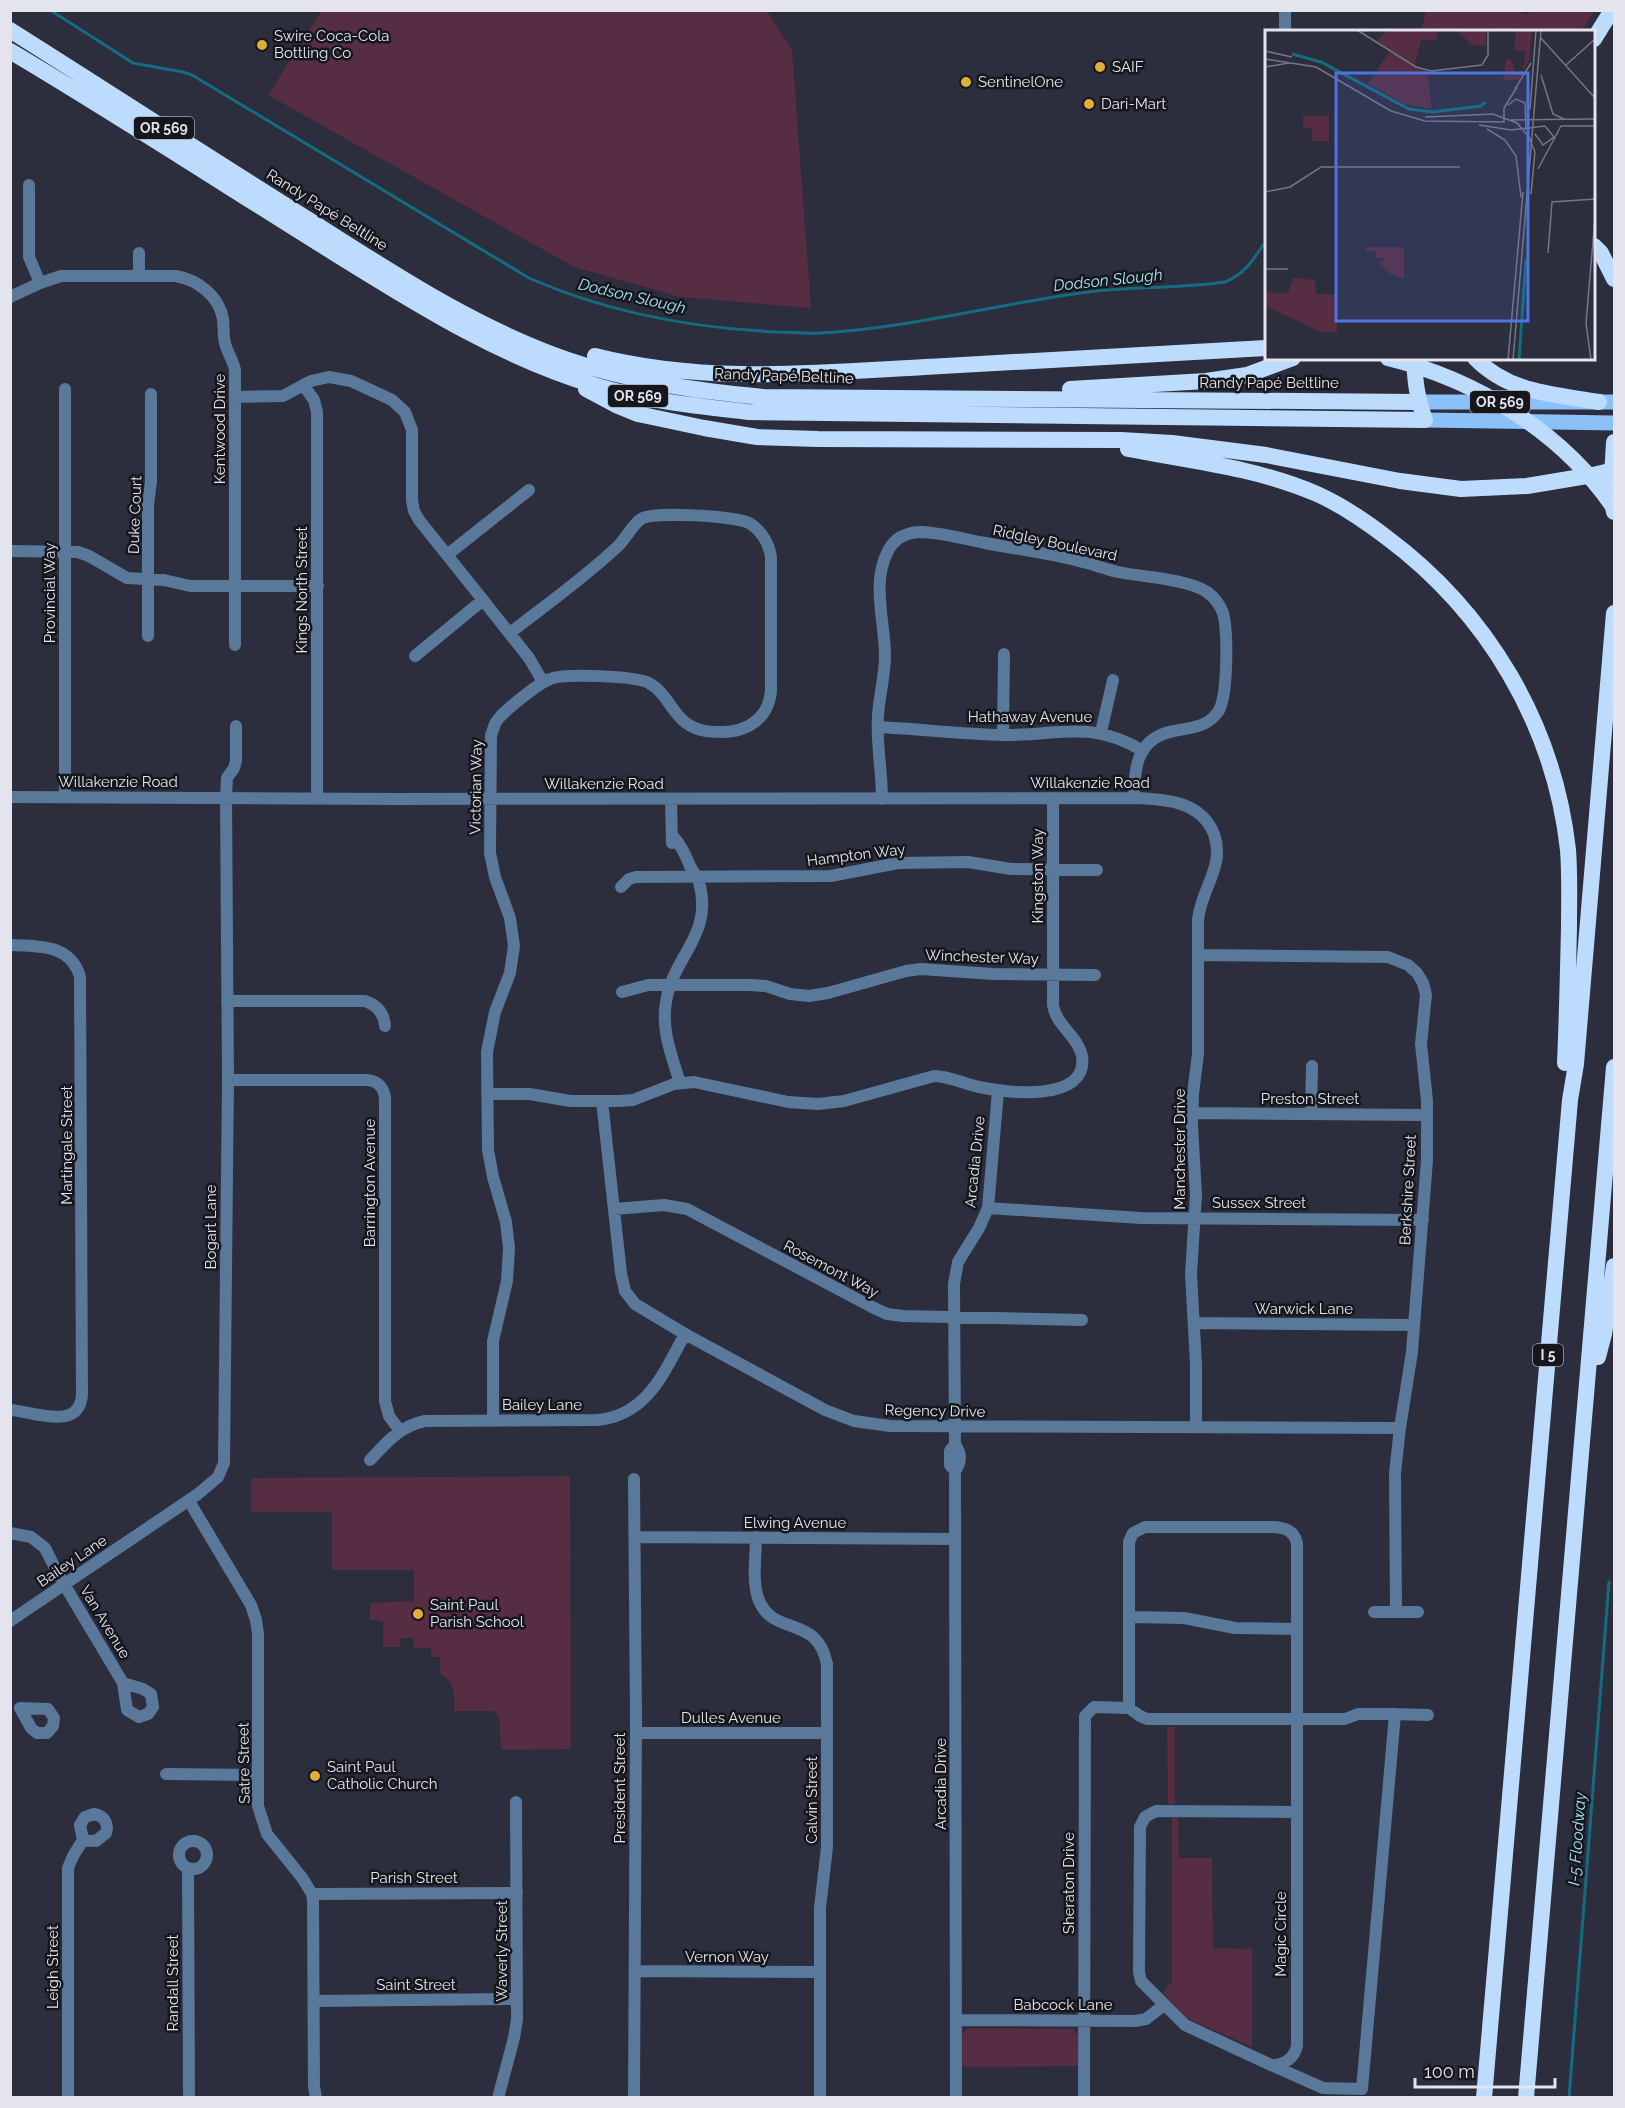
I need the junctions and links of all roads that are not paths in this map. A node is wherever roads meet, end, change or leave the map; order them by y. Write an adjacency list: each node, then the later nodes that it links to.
1 (1285, 10): 4 (street)
2 (1612, 10): 5 (highway)
3 (10, 30): 8 (highway, Randy Papé Beltline / OR 569)
4 (1285, 30)
5 (1595, 36)
6 (10, 51): 20 (highway, OR 569)
7 (29, 185): 13 (street)
8 (352, 248): 15 (highway); 25 (highway, Randy Papé Beltline / OR 569)
9 (1595, 248): 12 (highway)
10 (139, 253): 11 (street)
11 (139, 276): 13 (street, Kentwood Drive); 24 (street, Kentwood Drive)
12 (1614, 279)
13 (40, 284): 14 (street, Kentwood Drive)
14 (10, 297)
15 (1265, 348)
16 (1288, 360): 25 (highway)
17 (1395, 360): 34 (highway, bridge)
18 (1414, 360): 26 (highway)
19 (1477, 360): 27 (highway)
20 (567, 375): 28 (highway, OR 569); 30 (highway)
21 (304, 386): 24 (street); 40 (street); 43 (street, Kings North Street)
22 (65, 389): 39 (street, Provincial Way)
23 (150, 394): 41 (street, Duke Court)
24 (235, 397): 42 (street, Kentwood Drive)
25 (1032, 398): 26 (highway, Randy Papé Beltline / OR 569)
26 (1418, 402): 27 (main road, Randy Papé Beltline / OR 569); 28 (highway)
27 (1606, 402)
28 (1425, 420): 29 (main road, OR 569)
29 (1614, 423)
30 (1086, 441): 32 (highway, bridge); 86 (highway)
31 (1614, 442): 35 (highway)
32 (1614, 470)
33 (529, 490): 40 (street)
34 (1614, 508)
35 (1614, 516)
36 (887, 530): 37 (street)
37 (895, 541): 54 (street); 57 (street, Ridgley Boulevard)
38 (10, 551): 39 (street)
39 (66, 551): 41 (street); 59 (street, Provincial Way)
40 (447, 555): 44 (street)
41 (148, 579): 42 (street); 47 (street, Duke Court)
42 (235, 586): 43 (street); 48 (street, Kentwood Drive)
43 (318, 586): 64 (street, Kings North Street)
44 (483, 600): 46 (street); 50 (street)
45 (1614, 613): 86 (highway, I 5)
46 (510, 633): 52 (street); 52 (street, Victorian Way)
47 (148, 636)
48 (235, 645)
49 (1004, 654): 56 (street)
50 (415, 656)
51 (1113, 680): 55 (street)
52 (543, 682): 65 (street, Victorian Way)
53 (236, 726): 60 (street, Bogart Lane)
54 (878, 727): 56 (street, Hathaway Avenue); 61 (street)
55 (1101, 732): 56 (street, Hathaway Avenue); 57 (street, Hathaway Avenue)
56 (1004, 735)
57 (1143, 751): 63 (street)
58 (10, 797): 59 (street, Willakenzie Road)
59 (65, 797): 60 (street, Willakenzie Road)
60 (226, 797): 64 (street, Willakenzie Road); 78 (street, Bogart Lane)
61 (882, 798): 62 (street, Willakenzie Road); 66 (street, Willakenzie Road)
62 (1053, 798): 63 (street, Willakenzie Road); 68 (street, Kingston Way)
63 (1134, 798): 67 (street, Willakenzie Road)
64 (317, 799): 65 (street, Willakenzie Road)
65 (490, 799): 66 (street, Willakenzie Road); 85 (street, Victorian Way)
66 (671, 799): 70 (street)
67 (1195, 810): 73 (street, Manchester Drive)
68 (1053, 869): 69 (street, Hampton Way); 70 (street, Hampton Way); 74 (street, Kingston Way)
69 (1097, 870)
70 (694, 872): 71 (street, Hampton Way); 76 (street)
71 (621, 887)
72 (10, 945): 102 (street, Martingale Street)
73 (1198, 955): 88 (street, Manchester Drive); 90 (street, Berkshire Street)
74 (1053, 974): 75 (street, Winchester Way); 76 (street, Winchester Way); 84 (street, Kingston Way)
75 (1095, 975)
76 (670, 985): 77 (street, Winchester Way); 83 (street)
77 (622, 992)
78 (227, 1001): 79 (street); 82 (street, Bogart Lane)
79 (385, 1026)
80 (1312, 1066): 89 (street)
81 (1614, 1066): 101 (highway)
82 (228, 1080): 107 (street, Barrington Avenue); 108 (street, Bogart Lane)
83 (680, 1083): 84 (street, Kingston Way); 87 (street)
84 (998, 1091): 91 (street, Arcadia Drive)
85 (487, 1094): 87 (street); 103 (street, Victorian Way)
86 (1570, 1100): 155 (highway, I 5)
87 (602, 1101): 92 (street, Regency Drive)
88 (1192, 1113): 89 (street, Preston Street); 93 (street, Manchester Drive)
89 (1311, 1114): 90 (street, Preston Street)
90 (1427, 1115): 94 (street, Berkshire Street)
91 (988, 1208): 93 (street, Sussex Street); 96 (street, Arcadia Drive)
92 (614, 1209): 96 (street, Rosemont Way); 100 (street, Regency Drive)
93 (1194, 1218): 94 (street, Sussex Street); 98 (street, Manchester Drive)
94 (1423, 1220): 99 (street, Berkshire Street)
95 (1614, 1266): 101 (highway)
96 (954, 1318): 97 (street, Rosemont Way); 104 (street, Arcadia Drive)
97 (1082, 1320)
98 (1194, 1323): 99 (street, Warwick Lane); 105 (street, Manchester Drive)
99 (1414, 1325): 106 (street, Berkshire Street)
100 (684, 1334): 103 (street, Bailey Lane); 104 (street, Regency Drive)
101 (1586, 1404): 156 (highway)
102 (10, 1410)
103 (494, 1420): 107 (street, Bailey Lane)
104 (955, 1426): 105 (street, Regency Drive); 115 (street, Arcadia Drive)
105 (1196, 1427): 106 (street, Regency Drive)
106 (1400, 1428): 118 (street, Berkshire Street)
107 (400, 1431): 109 (street, Bailey Lane)
108 (225, 1454): 111 (street, Bailey Lane)
109 (370, 1460)
110 (634, 1479): 113 (street, President Street)
111 (189, 1501): 116 (street, Bailey Lane); 131 (street, Satre Street)
112 (10, 1533): 116 (street, Van Avenue)
113 (635, 1537): 114 (street, Elwing Avenue); 129 (street, President Street)
114 (756, 1538): 115 (street, Elwing Avenue); 128 (street, Calvin Street)
115 (955, 1539): 143 (street, Arcadia Drive)
116 (65, 1585): 121 (street, Bailey Lane); 123 (street, Van Avenue)
117 (1374, 1612): 118 (street)
118 (1396, 1612): 119 (street)
119 (1418, 1612)
120 (1130, 1617): 122 (street); 122 (street, Magic Circle); 124 (street)
121 (10, 1621)
122 (1297, 1629): 127 (street, Magic Circle)
123 (123, 1683)
124 (1129, 1708): 127 (street); 144 (street, Sheraton Drive)
125 (1395, 1714): 126 (street); 127 (street); 146 (street)
126 (1428, 1715)
127 (1297, 1719): 133 (street, Magic Circle)
128 (827, 1732): 129 (street, Dulles Avenue); 139 (street, Calvin Street)
129 (636, 1733): 138 (street, President Street)
130 (166, 1774): 131 (street)
131 (257, 1775): 137 (street, Satre Street)
132 (516, 1802): 136 (street, Waverly Street)
133 (1296, 1812): 142 (street); 145 (street, Magic Circle)
134 (83, 1840): 147 (street, Leigh Street)
135 (188, 1869): 148 (street, Randall Street)
136 (517, 1893): 137 (street, Parish Street); 140 (street, Waverly Street)
137 (312, 1894): 141 (street)
138 (635, 1971): 139 (street, Vernon Way); 151 (street, President Street)
139 (819, 1972): 152 (street, Calvin Street)
140 (517, 1999): 141 (street, Saint Street); 150 (street, Waverly Street)
141 (314, 2001): 149 (street)
142 (1164, 2005): 144 (street, Babcock Lane); 145 (street)
143 (956, 2020): 144 (street, Babcock Lane); 153 (street, Arcadia Drive)
144 (1084, 2020): 154 (street, Sheraton Drive)
145 (1271, 2065): 146 (street)
146 (1361, 2093)
147 (68, 2097)
148 (189, 2097)
149 (316, 2097)
150 (498, 2097)
151 (634, 2097)
152 (820, 2097)
153 (956, 2097)
154 (1084, 2097)
155 (1484, 2097)
156 (1526, 2097)

